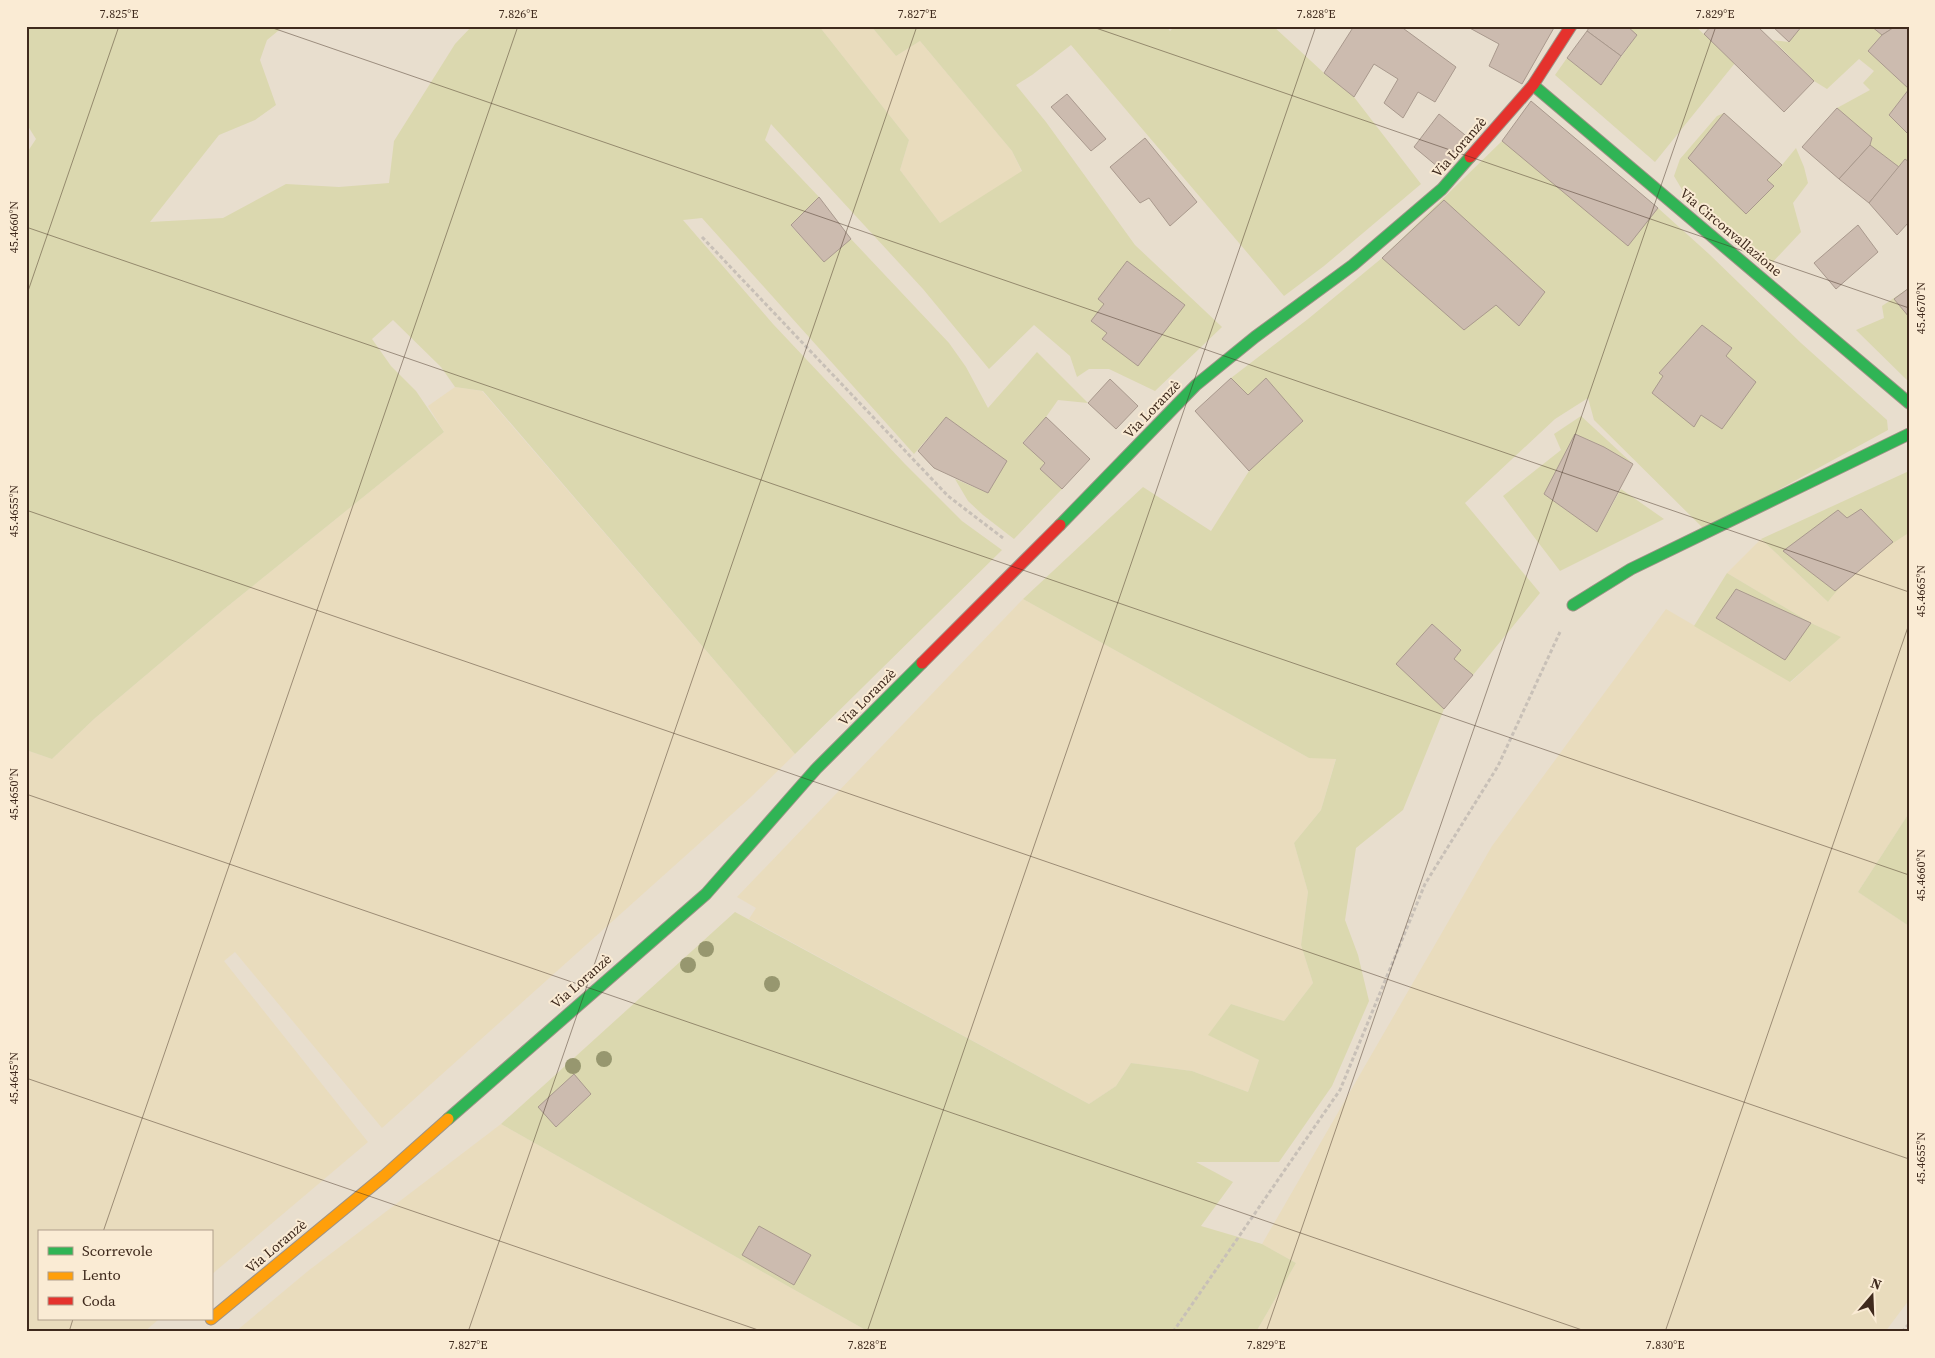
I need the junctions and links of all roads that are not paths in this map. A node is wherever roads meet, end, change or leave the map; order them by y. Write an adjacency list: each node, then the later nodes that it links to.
1 (1571, 26): 2 (street, Via Loranzè)
2 (1533, 85): 3 (street, Via Circonvallazione); 6 (street, Via Loranzè)
3 (1909, 403)
4 (1909, 434): 5 (street)
5 (1573, 605)
6 (212, 1319)

